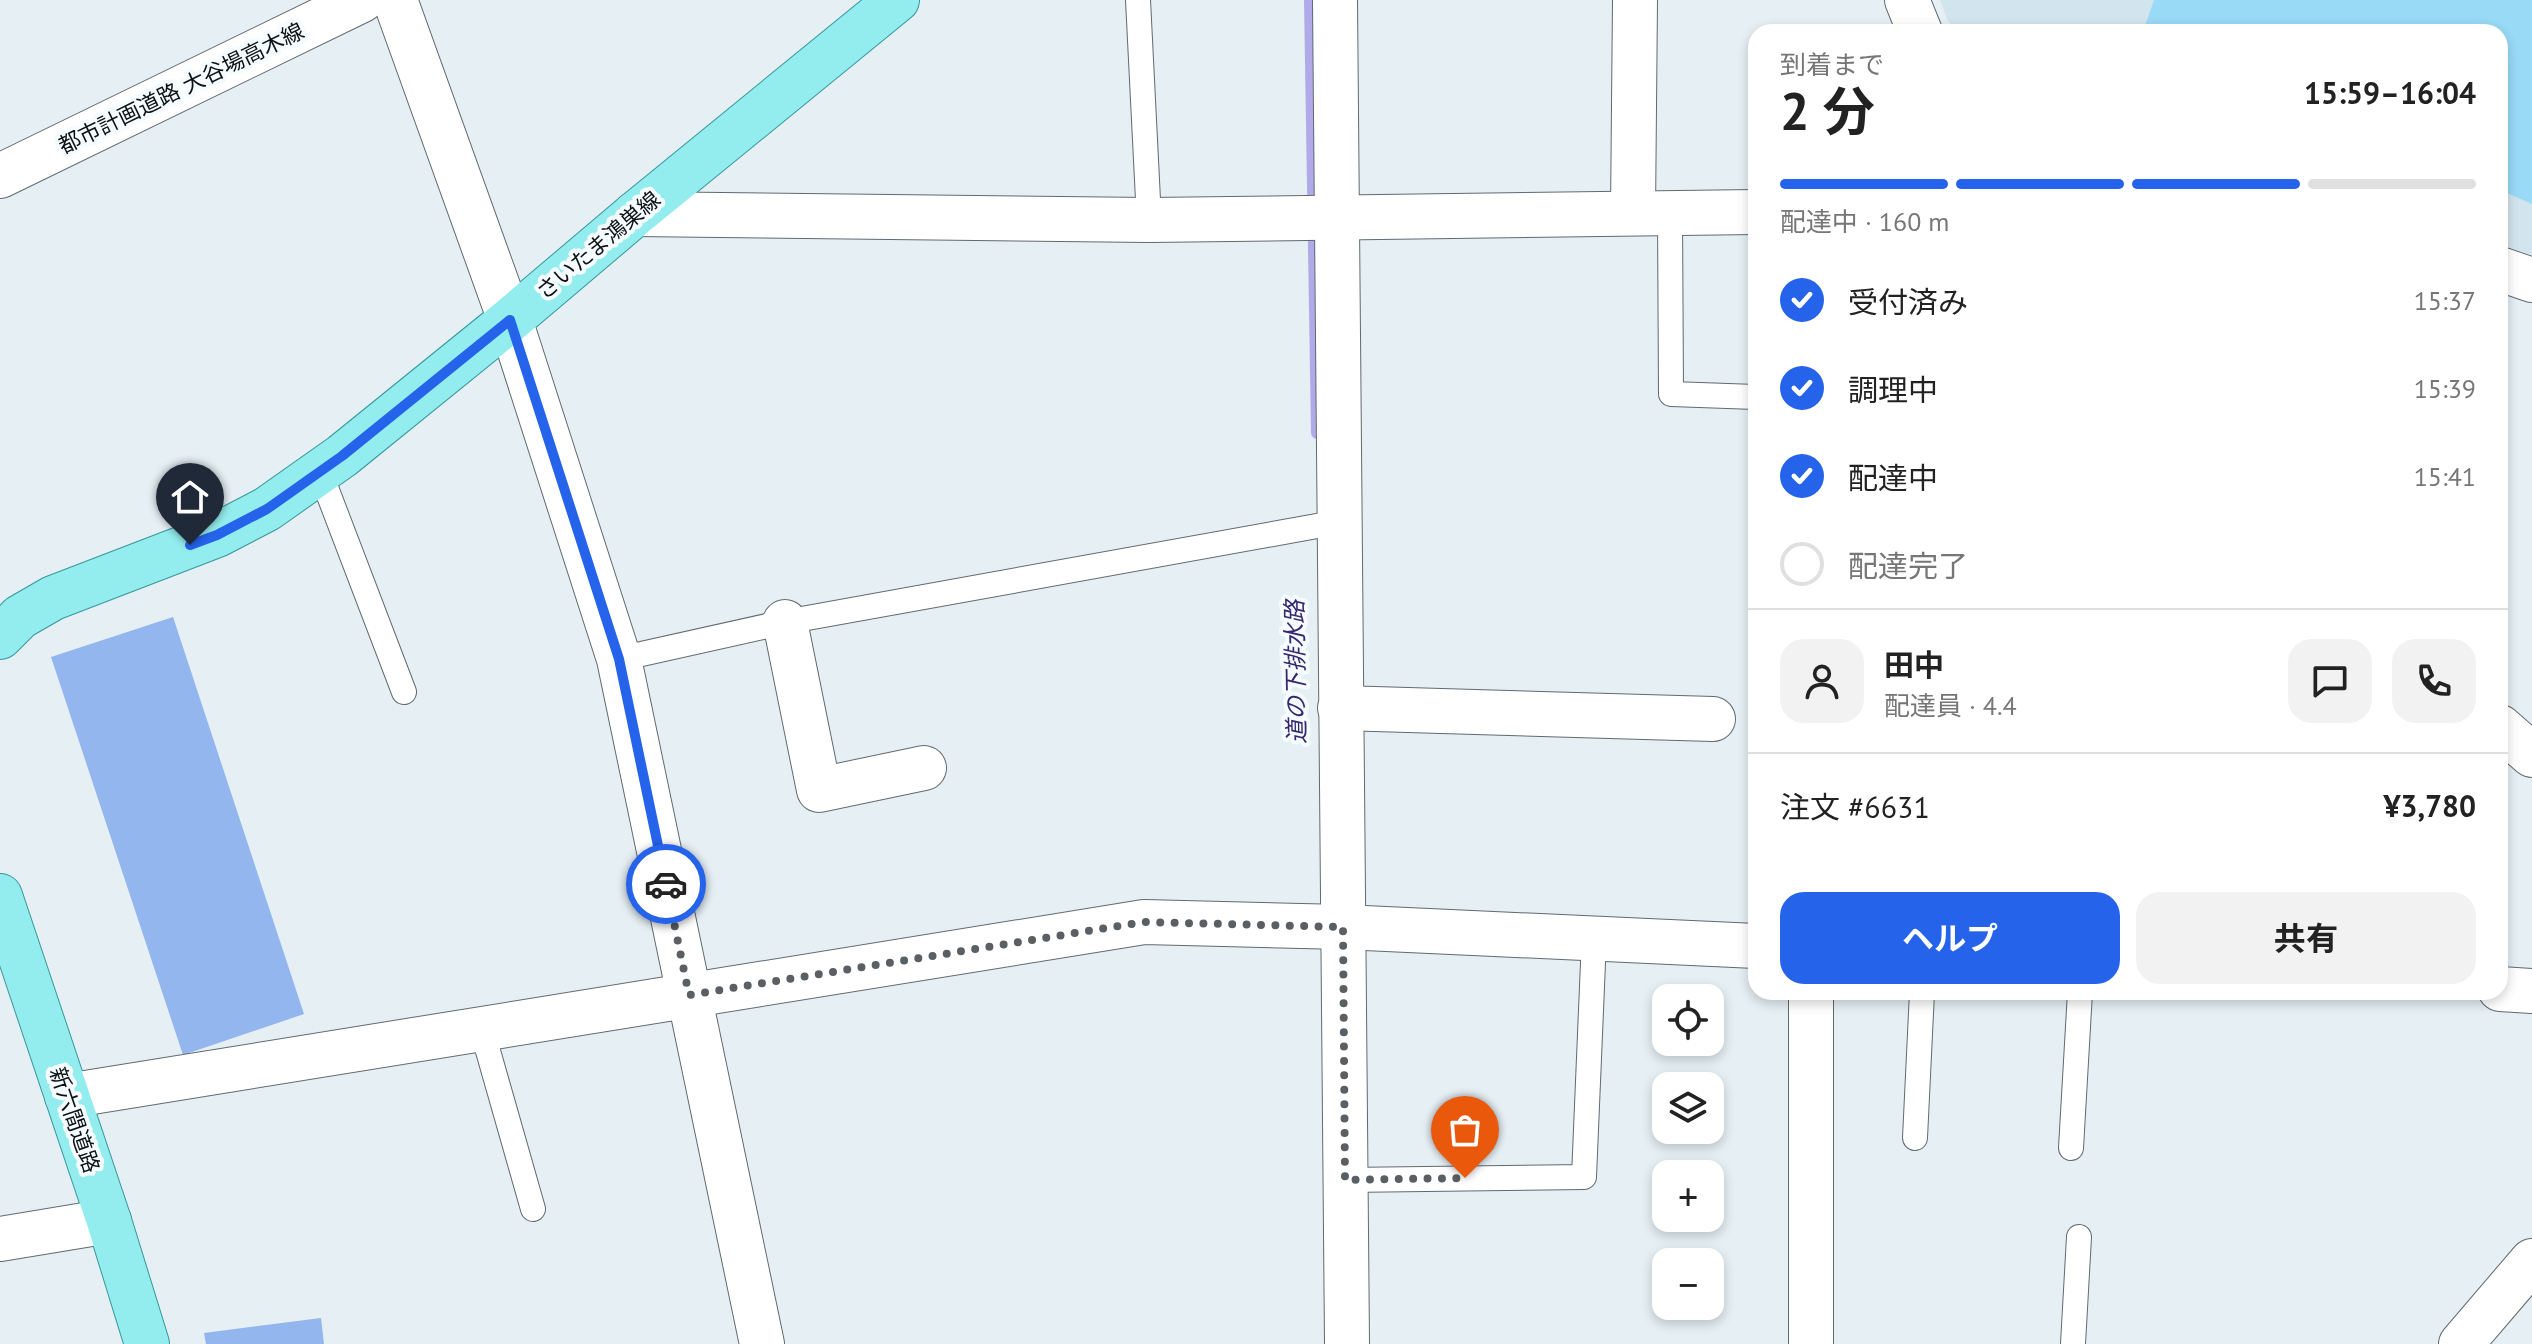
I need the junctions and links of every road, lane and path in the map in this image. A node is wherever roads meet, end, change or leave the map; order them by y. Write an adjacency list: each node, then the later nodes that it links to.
1 (362, 0): 9 (street, 都市計画道路 大谷場高木線)
2 (395, 0): 17 (street)
3 (897, 0): 12 (main road, さいたま鴻巣線)
4 (1138, 0): 14 (lane)
5 (1335, 0): 13 (street)
6 (1635, 0): 11 (street)
7 (1907, 0): 8 (street)
8 (1917, 24)
9 (0, 176)
10 (1748, 212): 11 (street)
11 (1651, 213): 13 (street); 18 (lane)
12 (635, 214): 14 (street); 17 (main road, さいたま鴻巣線)
13 (1337, 216): 14 (street); 20 (street)
14 (1149, 220)
15 (2508, 272): 16 (street)
16 (2532, 280)
17 (510, 320): 19 (main road, さいたま鴻巣線); 23 (street)
18 (1748, 397)
19 (320, 472): 22 (main road, さいたま鴻巣線); 24 (lane)
20 (1339, 522): 21 (lane); 25 (street)
21 (785, 622): 23 (lane); 29 (street)
22 (0, 637)
23 (619, 659): 36 (street)
24 (404, 692)
25 (1340, 708): 26 (street); 31 (street)
26 (1713, 719)
27 (2508, 734): 28 (street)
28 (2532, 755)
29 (924, 768)
30 (4, 920): 41 (main road, 新六間道路)
31 (1343, 927): 32 (street); 36 (street); 44 (street)
32 (1594, 939): 33 (street); 44 (lane)
33 (1748, 946)
34 (2508, 990): 35 (street)
35 (2532, 991)
36 (689, 995): 40 (street); 51 (street)
37 (1811, 1000): 53 (street)
38 (1922, 1000): 42 (lane)
39 (2080, 1000): 43 (lane)
40 (482, 1030): 41 (street); 45 (lane)
41 (67, 1096): 46 (main road, 新六間道路)
42 (1915, 1138)
43 (2071, 1148)
44 (1345, 1180): 52 (street)
45 (533, 1209)
46 (109, 1221): 48 (street); 50 (main road, 新六間道路)
47 (2079, 1237): 54 (lane)
48 (0, 1239)
49 (2532, 1261): 55 (street)
50 (147, 1344)
51 (762, 1344)
52 (1347, 1344)
53 (1811, 1344)
54 (2073, 1344)
55 (2461, 1344)

